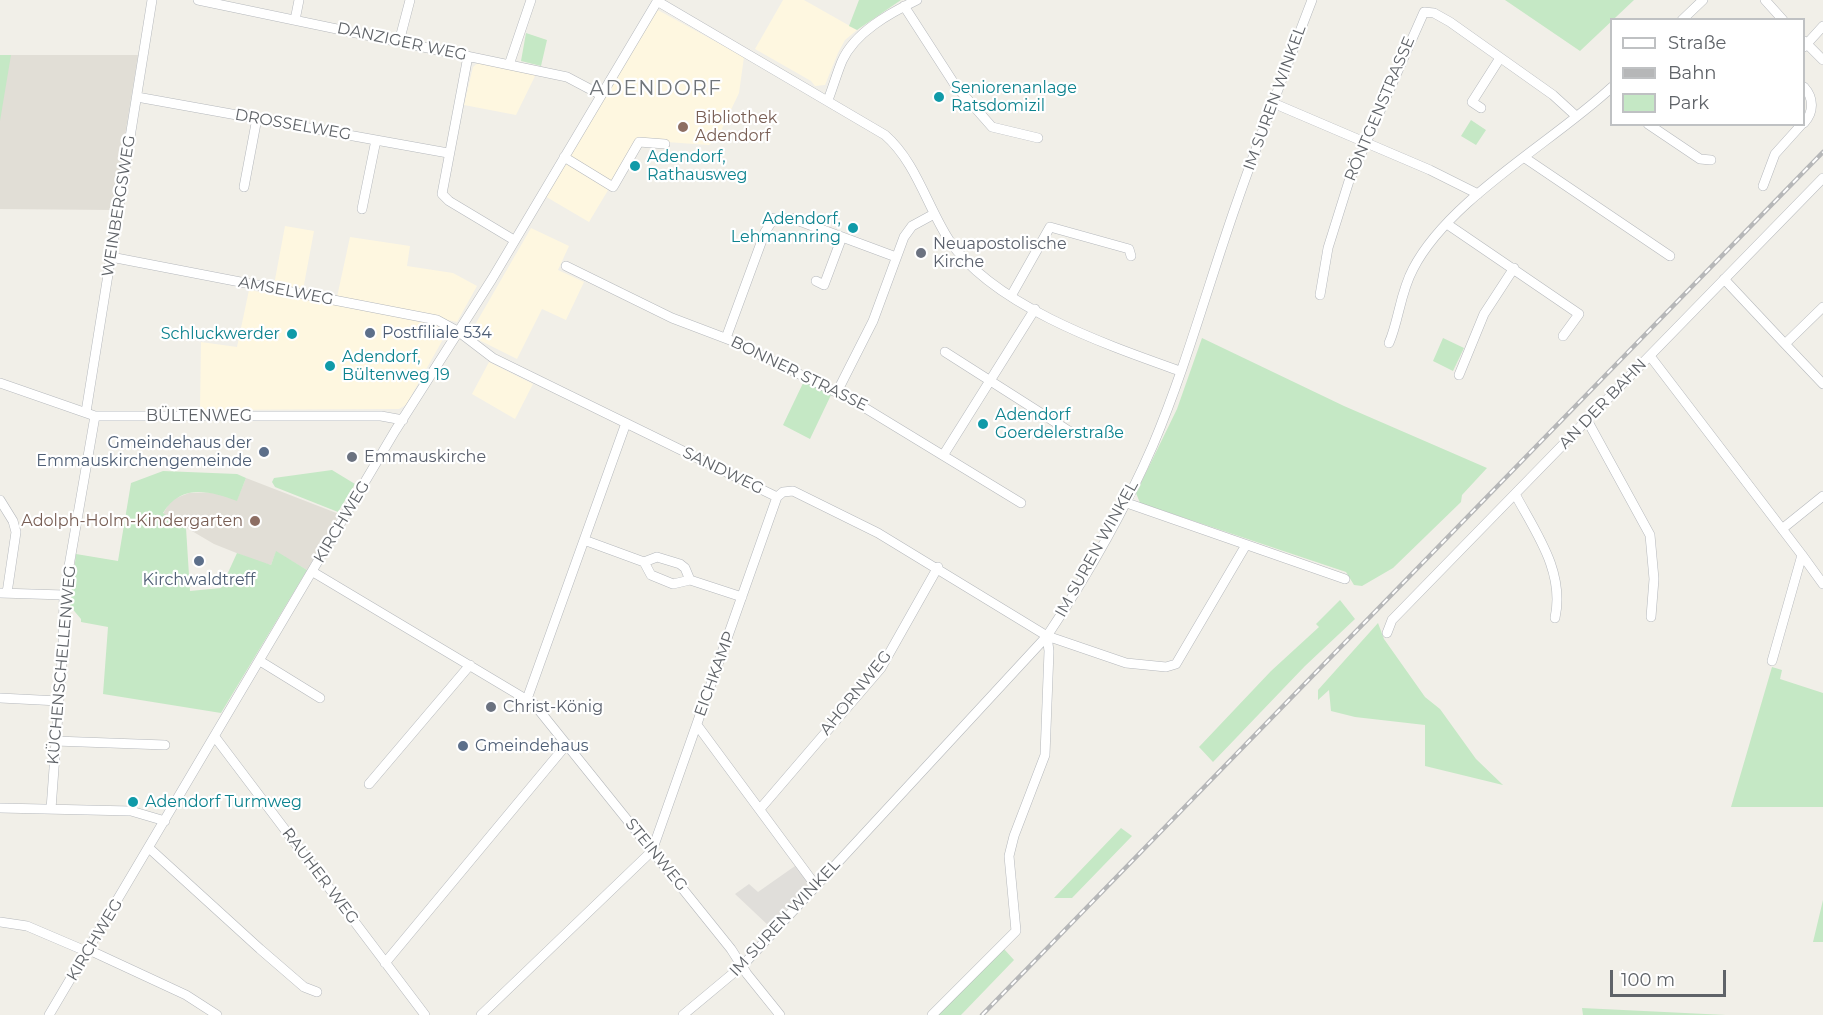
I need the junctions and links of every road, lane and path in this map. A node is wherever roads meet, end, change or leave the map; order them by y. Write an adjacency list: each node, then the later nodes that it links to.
1 (152, 0): 26 (street, WEINBERGSWEG)
2 (198, 0): 14 (street, DANZIGER WEG)
3 (299, 0): 14 (street)
4 (410, 0): 16 (street)
5 (531, 0): 22 (street)
6 (916, 0): 11 (street)
7 (1312, 0): 28 (street, IM SUREN WINKEL)
8 (1702, 0): 12 (street)
9 (1765, 0): 13 (street)
10 (658, 1): 25 (street, KIRCHWEG); 27 (street)
11 (904, 6): 27 (street); 35 (street)
12 (1684, 18)
13 (1781, 18)
14 (295, 20): 16 (street, DANZIGER WEG)
15 (1823, 26): 17 (street)
16 (399, 42): 19 (street, DANZIGER WEG)
17 (1805, 43)
18 (1805, 45): 21 (street)
19 (468, 56): 22 (street, DANZIGER WEG); 39 (street)
20 (1500, 58): 29 (street); 30 (street, RÖNTGENSTRASSE); 37 (street, RÖNTGENSTRASSE)
21 (1823, 60)
22 (509, 65): 25 (street, DANZIGER WEG)
23 (1805, 89): 32 (street)
24 (1609, 93): 30 (street)
25 (601, 95): 40 (street, KIRCHWEG)
26 (137, 97): 31 (street, DROSSELWEG); 54 (street, WEINBERGSWEG)
27 (828, 100): 48 (street)
28 (1273, 103): 37 (street); 71 (street, IM SUREN WINKEL)
29 (1481, 108)
30 (1576, 116): 41 (street)
31 (257, 118): 36 (street, DROSSELWEG); 45 (street)
32 (1805, 122)
33 (1651, 126): 42 (street)
34 (1801, 126): 44 (street)
35 (1038, 138)
36 (376, 140): 39 (street, DROSSELWEG); 47 (street)
37 (1365, 142): 46 (street); 60 (street, RÖNTGENSTRASSE)
38 (664, 144): 40 (street)
39 (448, 153): 51 (street)
40 (564, 157): 51 (street, KIRCHWEG)
41 (1525, 158): 46 (street); 53 (street)
42 (1712, 160)
43 (1823, 178): 58 (street, AN DER BAHN)
44 (1763, 186)
45 (244, 187)
46 (1478, 194): 49 (street)
47 (362, 209)
48 (934, 214): 55 (street); 61 (street)
49 (1448, 224): 57 (street); 67 (street)
50 (842, 237): 55 (street); 59 (street); 66 (street)
51 (514, 240): 64 (street, KIRCHWEG)
52 (1131, 256): 61 (street)
53 (1670, 256)
54 (111, 257): 64 (street, AMSELWEG); 77 (street, WEINBERGSWEG)
55 (897, 257): 76 (street)
56 (566, 266): 66 (street, BONNER STRASSE)
57 (1514, 268): 65 (street); 72 (street)
58 (1724, 279): 68 (street); 70 (street, AN DER BAHN)
59 (816, 281)
60 (1320, 295)
61 (1011, 296): 63 (street)
62 (1823, 307): 68 (street)
63 (1035, 309): 71 (street); 73 (street)
64 (459, 332): 78 (street, KIRCHWEG); 80 (street, SANDWEG)
65 (1563, 336)
66 (726, 338): 76 (street, BONNER STRASSE)
67 (1389, 343)
68 (1785, 344): 75 (street)
69 (945, 352): 73 (street)
70 (1650, 356): 79 (street, AN DER BAHN); 89 (street)
71 (1180, 371): 87 (street, IM SUREN WINKEL)
72 (1459, 375)
73 (992, 382): 81 (street); 82 (street)
74 (0, 383): 77 (street, BÜLTENWEG)
75 (1823, 384)
76 (837, 392): 82 (street, BONNER STRASSE)
77 (91, 414): 78 (street, BÜLTENWEG); 100 (street, KÜCHENSCHELLENWEG)
78 (403, 420): 95 (street, KIRCHWEG)
79 (1587, 420): 83 (street, AN DER BAHN); 102 (street)
80 (626, 423): 85 (street, SANDWEG); 90 (street)
81 (1069, 431)
82 (944, 454): 88 (street, BONNER STRASSE)
83 (1515, 494): 103 (street); 104 (street, AN DER BAHN)
84 (1823, 496): 89 (street)
85 (777, 497): 94 (street, SANDWEG); 101 (street, EICHKAMP)
86 (0, 500): 99 (street)
87 (1124, 502): 91 (street); 105 (street, IM SUREN WINKEL)
88 (1020, 503)
89 (1782, 529): 92 (street)
90 (584, 540): 93 (street); 111 (street)
91 (1246, 545): 96 (street); 105 (street, SANDWEG)
92 (1802, 555): 98 (street); 107 (street)
93 (644, 562): 97 (street); 97 (street)
94 (938, 567): 105 (street, SANDWEG); 121 (street, AHORNWEG)
95 (313, 572): 106 (street, KIRCHWEG); 108 (street, STEINWEG)
96 (1345, 579)
97 (690, 580): 101 (street)
98 (1823, 584)
99 (4, 593): 100 (street)
100 (64, 595): 112 (street, KÜCHENSCHELLENWEG)
101 (742, 597): 113 (street, EICHKAMP)
102 (1651, 617)
103 (1555, 618)
104 (1387, 633)
105 (1047, 636): 125 (street, IM SUREN WINKEL); 137 (street)
106 (260, 661): 110 (street); 114 (street, KIRCHWEG)
107 (1772, 661)
108 (470, 665): 111 (street, STEINWEG); 118 (street)
109 (0, 698): 112 (street)
110 (320, 698)
111 (527, 699): 116 (street, STEINWEG)
112 (58, 701): 115 (street, KÜCHENSCHELLENWEG)
113 (697, 725): 121 (street); 124 (street, EICHKAMP)
114 (215, 737): 122 (street, KIRCHWEG); 128 (street, RAUHER WEG)
115 (55, 741): 117 (street); 120 (street, KÜCHENSCHELLENWEG)
116 (567, 744): 124 (street, STEINWEG); 128 (street)
117 (165, 745)
118 (369, 784)
119 (0, 808): 120 (street)
120 (51, 809): 122 (street)
121 (760, 809): 125 (street)
122 (165, 821): 123 (street, KIRCHWEG)
123 (149, 848): 127 (street, KIRCHWEG); 130 (street)
124 (652, 851): 129 (street, STEINWEG); 134 (street)
125 (816, 886): 129 (street, IM SUREN WINKEL)
126 (0, 922): 127 (street)
127 (88, 951): 131 (street, KIRCHWEG); 132 (street)
128 (385, 963): 133 (street, RAUHER WEG)
129 (743, 965): 135 (street, IM SUREN WINKEL); 136 (street, STEINWEG)
130 (317, 992)
131 (49, 1015)
132 (217, 1015)
133 (425, 1015)
134 (481, 1015)
135 (683, 1015)
136 (780, 1015)
137 (932, 1015)

